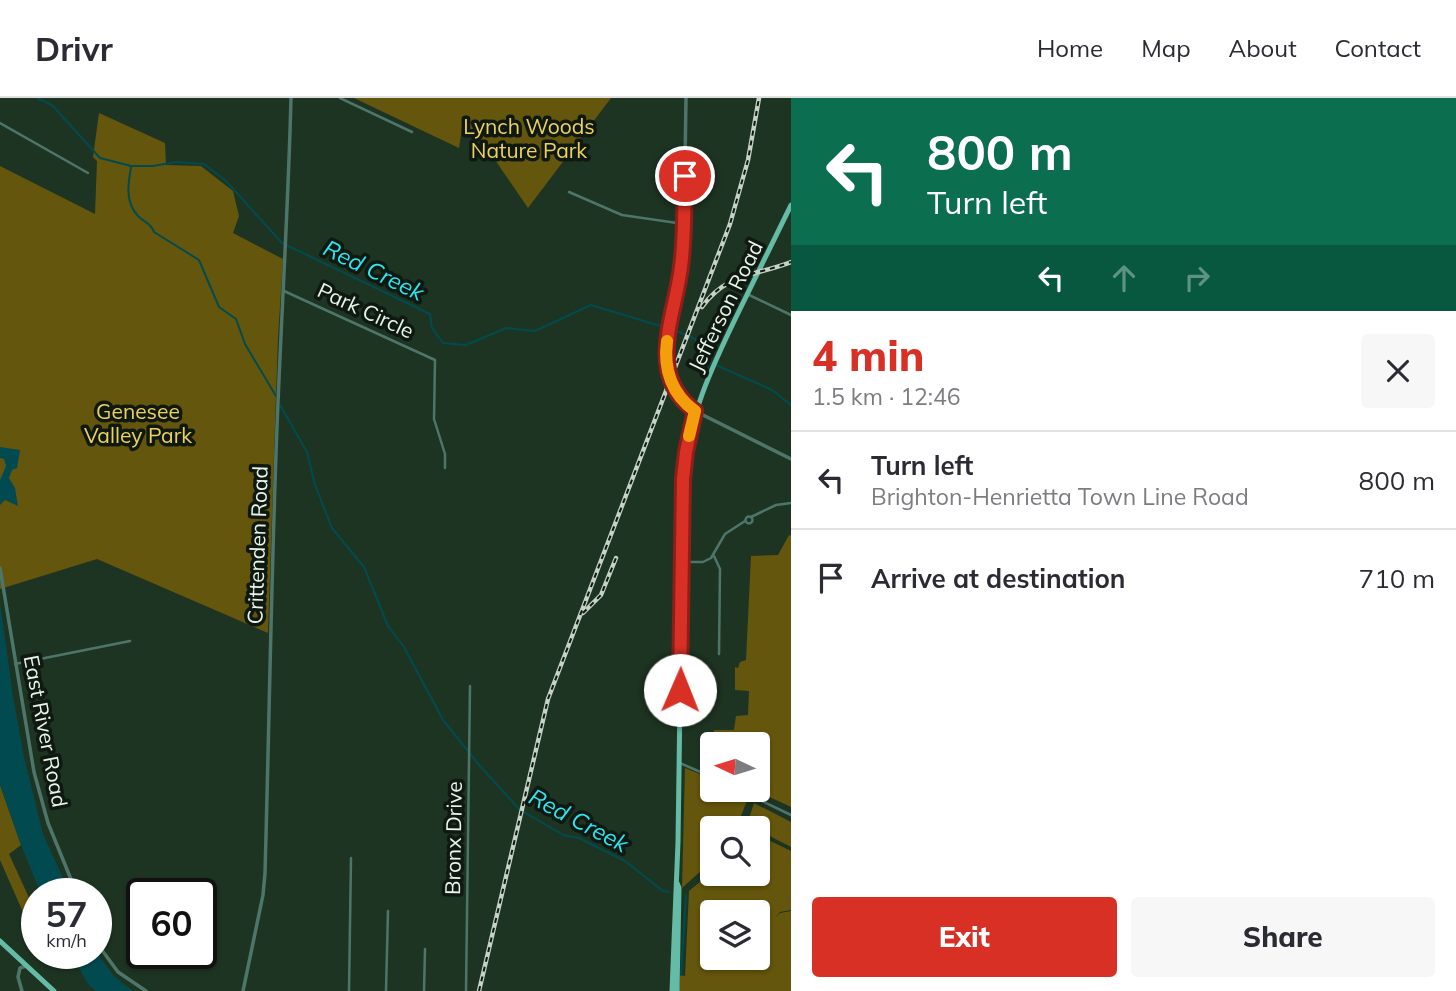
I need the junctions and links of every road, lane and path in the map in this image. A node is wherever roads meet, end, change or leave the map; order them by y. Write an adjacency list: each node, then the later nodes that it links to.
1 (290, 98): 10 (street, Crittenden Road)
2 (341, 98): 5 (street)
3 (685, 98): 9 (street)
4 (0, 123): 6 (street)
5 (412, 132)
6 (88, 173)
7 (569, 192): 9 (street)
8 (791, 205): 11 (main road, Jefferson Road)
9 (684, 224): 13 (street)
10 (284, 290): 15 (street, Park Circle); 40 (street, Crittenden Road)
11 (747, 294): 12 (street); 13 (main road, Jefferson Road)
12 (791, 315)
13 (695, 411): 14 (street); 18 (main road, Jefferson Road)
14 (791, 459)
15 (445, 468)
16 (791, 502): 17 (street)
17 (714, 556): 18 (street); 21 (street)
18 (681, 562): 24 (main road, Jefferson Road)
19 (0, 568): 22 (street, East River Road)
20 (130, 641): 22 (street)
21 (719, 654)
22 (15, 664): 29 (street, East River Road)
23 (470, 686): 44 (street, Bronx Drive)
24 (679, 763): 25 (street); 45 (main road, Jefferson Road)
25 (700, 772)
26 (764, 802): 27 (street)
27 (791, 815)
28 (351, 858): 41 (street)
29 (70, 878)
30 (388, 911): 42 (street)
31 (0, 941): 33 (main road)
32 (425, 949): 43 (street)
33 (21, 961)
34 (112, 964): 39 (street)
35 (21, 968): 37 (street)
36 (29, 969): 38 (main road)
37 (22, 989)
38 (54, 991)
39 (146, 991)
40 (243, 991)
41 (349, 991)
42 (386, 991)
43 (424, 991)
44 (466, 991)
45 (675, 991)

